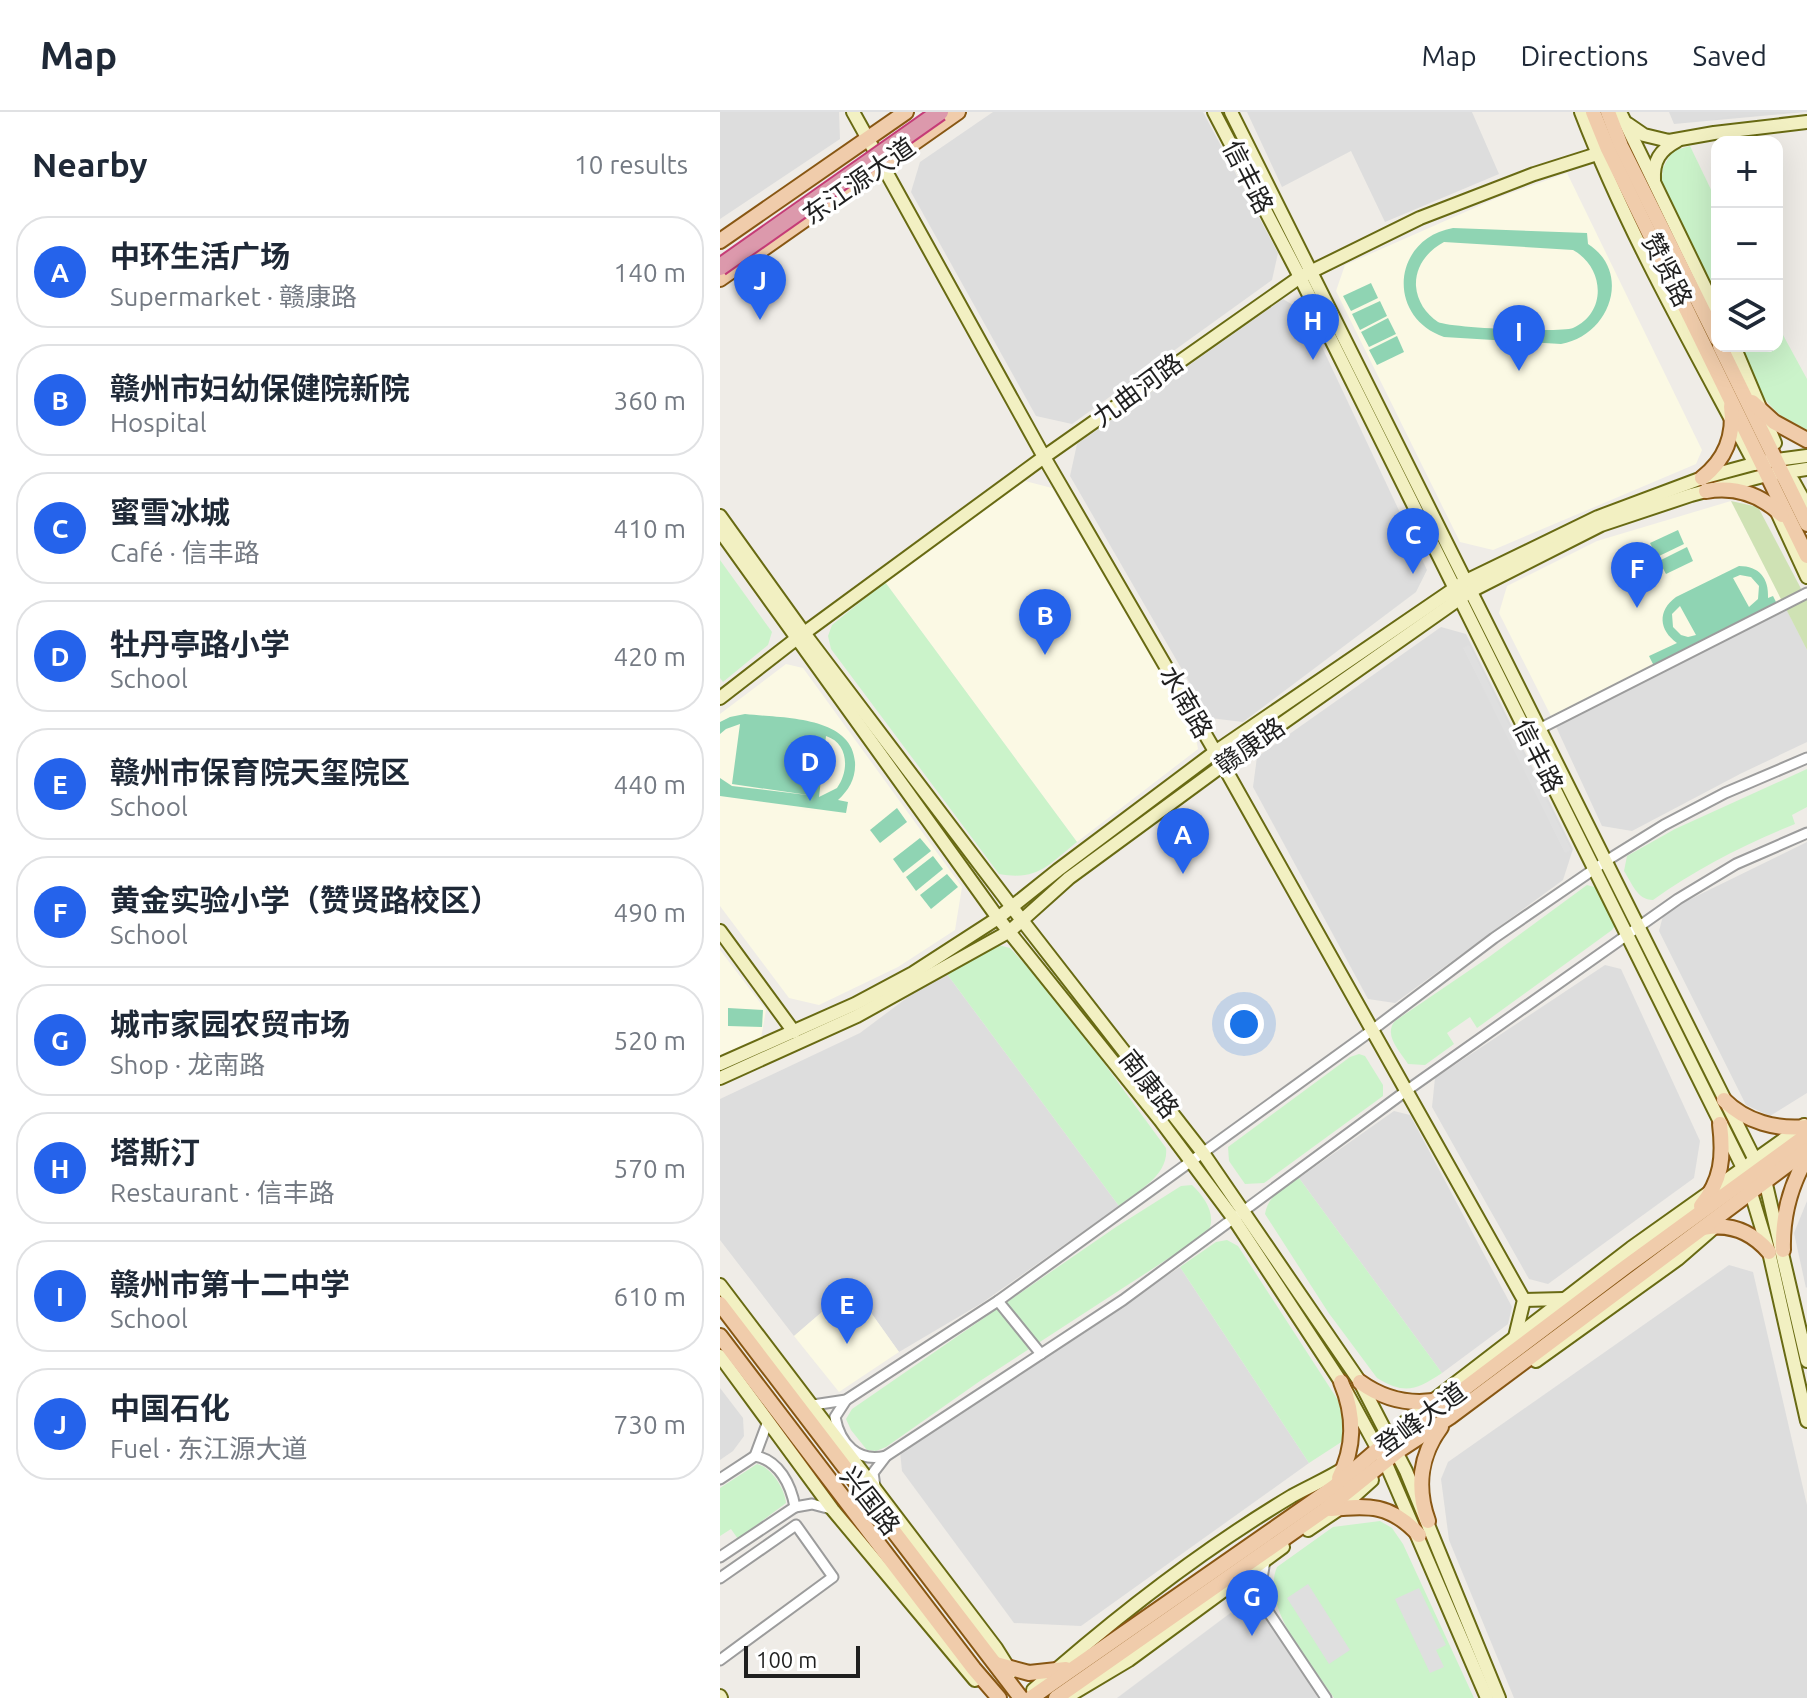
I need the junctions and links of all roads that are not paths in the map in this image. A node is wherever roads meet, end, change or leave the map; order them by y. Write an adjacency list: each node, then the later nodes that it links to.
1 (853, 112): 12 (main road, 水南路)
2 (906, 112): 12 (main road, 东江源大道)
3 (922, 112): 20 (highway)
4 (940, 112): 21 (highway, bridge)
5 (958, 112): 14 (main road, 东江源大道)
6 (1214, 112): 22 (main road, 信丰路)
7 (1231, 112): 22 (main road, 信丰路)
8 (1585, 113): 13 (main road); 17 (main road, 赞贤路)
9 (1617, 113): 11 (main road); 15 (main road); 18 (main road, 赞贤路)
10 (1807, 122): 11 (main road)
11 (1684, 138): 15 (main road)
12 (868, 139): 14 (main road, 水南路); 19 (main road, 东江源大道)
13 (1597, 154): 16 (main road); 22 (main road, 九曲河路)
14 (882, 165): 23 (main road, 东江源大道); 34 (main road, 水南路)
15 (1655, 186): 18 (main road); 24 (main road)
16 (1622, 205): 17 (main road); 31 (main road)
17 (1646, 228): 29 (main road, 赞贤路)
18 (1663, 232): 25 (main road, 赞贤路)
19 (720, 241)
20 (720, 254)
21 (720, 267)
22 (1305, 275): 34 (main road, 九曲河路); 46 (main road, 信丰路)
23 (720, 279)
24 (1711, 300)
25 (1711, 327)
26 (1723, 352): 28 (main road, 赞贤路)
27 (1736, 352): 30 (main road)
28 (1738, 380): 30 (main road); 35 (main road, 赞贤路)
29 (1728, 394): 31 (main road); 35 (main road, 赞贤路)
30 (1760, 411): 32 (main road); 35 (main road)
31 (1733, 422): 35 (main road); 37 (main road)
32 (1807, 440)
33 (1807, 456): 35 (main road, 赣康路)
34 (1044, 457): 48 (main road, 九曲河路); 51 (main road, 水南路)
35 (1771, 467): 36 (main road, 赣康路); 37 (main road, 赣康路); 38 (main road); 39 (main road); 41 (main road, 赞贤路); 42 (main road, 赞贤路)
36 (1807, 469)
37 (1704, 484): 39 (main road); 46 (main road, 赣康路)
38 (1807, 506)
39 (1776, 509): 41 (main road); 45 (main road)
40 (720, 516): 48 (main road, 南康路)
41 (1790, 524): 44 (main road, 赞贤路)
42 (1807, 524)
43 (720, 531): 48 (main road, 南康路)
44 (1807, 556)
45 (1807, 577)
46 (1461, 590): 50 (main road, 信丰路); 51 (main road, 赣康路); 53 (main road, 赣康路); 55 (main road, 信丰路)
47 (1807, 593): 50 (street)
48 (800, 636): 49 (main road, 九曲河路); 56 (main road, 南康路); 57 (main road, 南康路)
49 (720, 698)
50 (1539, 729): 55 (main road, 信丰路)
51 (1215, 752): 53 (main road, 水南路); 56 (main road, 赣康路)
52 (1807, 758): 55 (street)
53 (1223, 765): 58 (main road, 赣康路); 62 (main road, 水南路)
54 (1807, 833): 61 (street)
55 (1600, 865): 61 (main road, 信丰路); 62 (street)
56 (1011, 906): 57 (main road, 赣康路); 58 (main road, 南康路)
57 (998, 918): 60 (main road, 南康路); 63 (main road, 赣康路)
58 (1021, 919): 60 (main road, 赣康路); 70 (main road, 南康路)
59 (720, 931): 63 (main road)
60 (1010, 931): 65 (main road, 赣康路); 72 (main road, 南康路)
61 (1632, 931): 66 (street); 67 (main road, 信丰路); 68 (main road, 信丰路)
62 (1371, 1031): 66 (main road, 水南路); 70 (street)
63 (794, 1032): 64 (main road, 赣康路)
64 (720, 1064)
65 (720, 1078)
66 (1406, 1091): 75 (street); 81 (main road, 水南路)
67 (1724, 1100): 69 (main road); 73 (main road, 信丰路)
68 (1720, 1124): 73 (main road, 信丰路); 74 (main road)
69 (1806, 1128): 73 (main road, 登峰大道)
70 (1203, 1153): 72 (street); 75 (main road, 南康路)
71 (1807, 1156): 73 (main road, 登峰大道); 78 (main road)
72 (1190, 1162): 75 (main road, 南康路); 82 (street)
73 (1755, 1179): 74 (main road); 76 (main road, 登峰大道); 77 (main road); 78 (main road, 信丰路)
74 (1711, 1192): 76 (main road); 80 (main road)
75 (1239, 1215): 86 (street); 89 (main road, 南康路); 90 (main road, 南康路)
76 (1697, 1223): 77 (main road); 91 (main road, 登峰大道); 95 (main road, 登峰大道)
77 (1715, 1226): 78 (main road); 98 (main road)
78 (1776, 1251): 88 (main road, 信丰路); 97 (main road, 信丰路)
79 (720, 1285): 94 (main road)
80 (1564, 1299): 81 (main road); 85 (main road)
81 (1524, 1300): 85 (main road)
82 (998, 1301): 86 (street); 92 (street)
83 (720, 1304): 119 (main road, 兴国路)
84 (720, 1336): 120 (main road, 兴国路)
85 (1515, 1337): 93 (main road)
86 (1041, 1354): 101 (street)
87 (720, 1356): 96 (main road)
88 (1807, 1361)
89 (1341, 1382): 99 (main road, 南康路); 102 (main road)
90 (1360, 1382): 93 (main road); 99 (main road, 南康路)
91 (1456, 1395): 93 (main road); 99 (main road, 登峰大道)
92 (846, 1400): 94 (street); 101 (street)
93 (1431, 1402): 99 (main road)
94 (813, 1405): 104 (main road)
95 (1450, 1417): 98 (main road); 99 (main road, 登峰大道)
96 (768, 1421): 100 (street); 109 (main road)
97 (1807, 1421)
98 (1436, 1434): 99 (main road); 110 (main road)
99 (1388, 1450): 102 (main road); 105 (main road, 登峰大道); 107 (main road); 108 (main road, 登峰大道); 110 (main road, 南康路); 111 (main road, 南康路)
100 (755, 1456): 103 (street); 106 (street)
101 (886, 1456): 104 (street)
102 (1344, 1469): 105 (main road); 121 (main road)
103 (720, 1479)
104 (875, 1487): 119 (main road)
105 (1334, 1487): 118 (main road, 登峰大道)
106 (795, 1507): 109 (street); 112 (street)
107 (1342, 1507): 108 (main road); 111 (main road); 113 (main road)
108 (1326, 1509): 123 (main road, 登峰大道)
109 (833, 1510): 122 (main road)
110 (1428, 1521): 128 (main road, 南康路)
111 (1419, 1535): 127 (main road, 南康路)
112 (720, 1557)
113 (1265, 1561): 115 (main road); 116 (street)
114 (720, 1578): 117 (street)
115 (1224, 1591): 116 (street); 123 (main road)
116 (1263, 1603): 126 (street)
117 (722, 1654)
118 (1077, 1665): 121 (main road); 125 (main road, 登峰大道)
119 (1002, 1666): 121 (main road); 125 (main road, 兴国路)
120 (974, 1669): 122 (main road); 124 (main road, 兴国路)
121 (1053, 1672): 125 (main road)
122 (986, 1695)
123 (1067, 1695)
124 (999, 1698)
125 (1025, 1698)
126 (1326, 1698)
127 (1487, 1698)
128 (1499, 1698)

